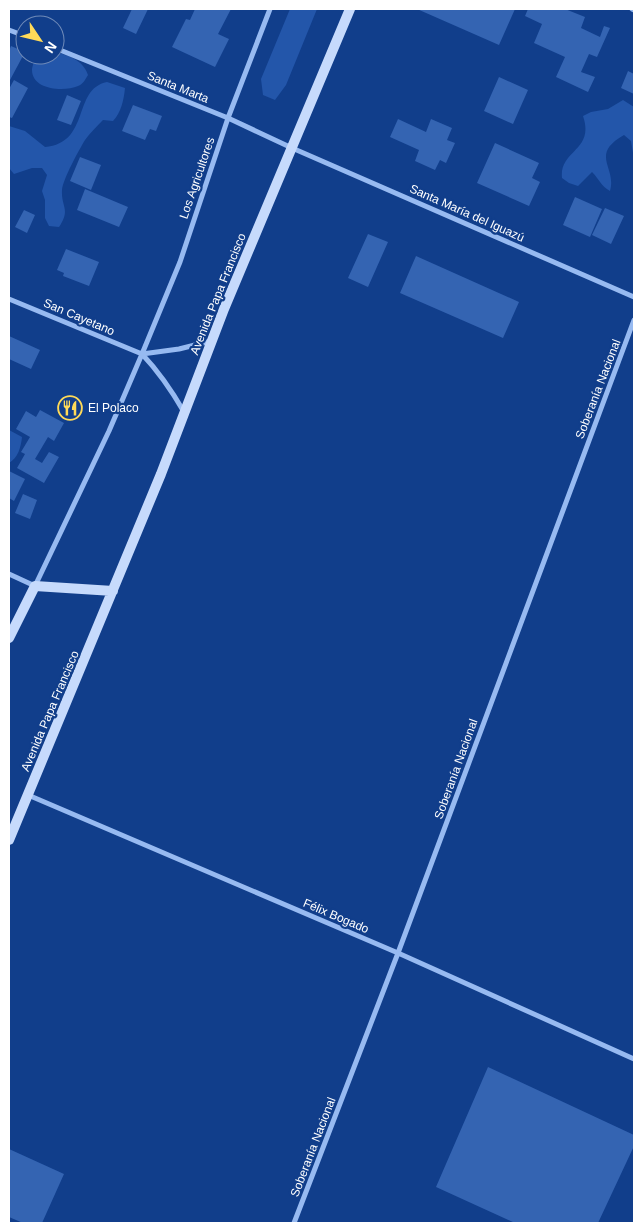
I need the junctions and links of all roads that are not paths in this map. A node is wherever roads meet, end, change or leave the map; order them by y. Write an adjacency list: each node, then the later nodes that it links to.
1 (270, 9): 4 (street, Los Agricultores)
2 (350, 9): 5 (main road, Avenida Papa Francisco)
3 (65, 52): 4 (street, Santa Marta)
4 (228, 118): 5 (street, Santa Marta); 10 (street, Los Agricultores)
5 (292, 148): 6 (street, Santa María del Iguazú); 9 (main road, Avenida Papa Francisco)
6 (634, 297)
7 (9, 299): 10 (street, San Cayetano)
8 (634, 320): 18 (street, Soberanía Nacional)
9 (212, 340): 10 (street); 11 (main road, Avenida Papa Francisco)
10 (142, 354): 11 (street, San Cayetano); 13 (street, Los Agricultores)
11 (184, 413): 14 (main road, Avenida Papa Francisco)
12 (9, 574): 13 (street)
13 (34, 586): 14 (main road); 15 (main road)
14 (113, 591): 16 (main road, Avenida Papa Francisco)
15 (9, 638)
16 (28, 794): 17 (main road, Avenida Papa Francisco); 18 (street, Félix Bogado)
17 (9, 840)
18 (398, 953): 19 (street, Félix Bogado); 20 (street, Soberanía Nacional)
19 (634, 1059)
20 (294, 1223)

